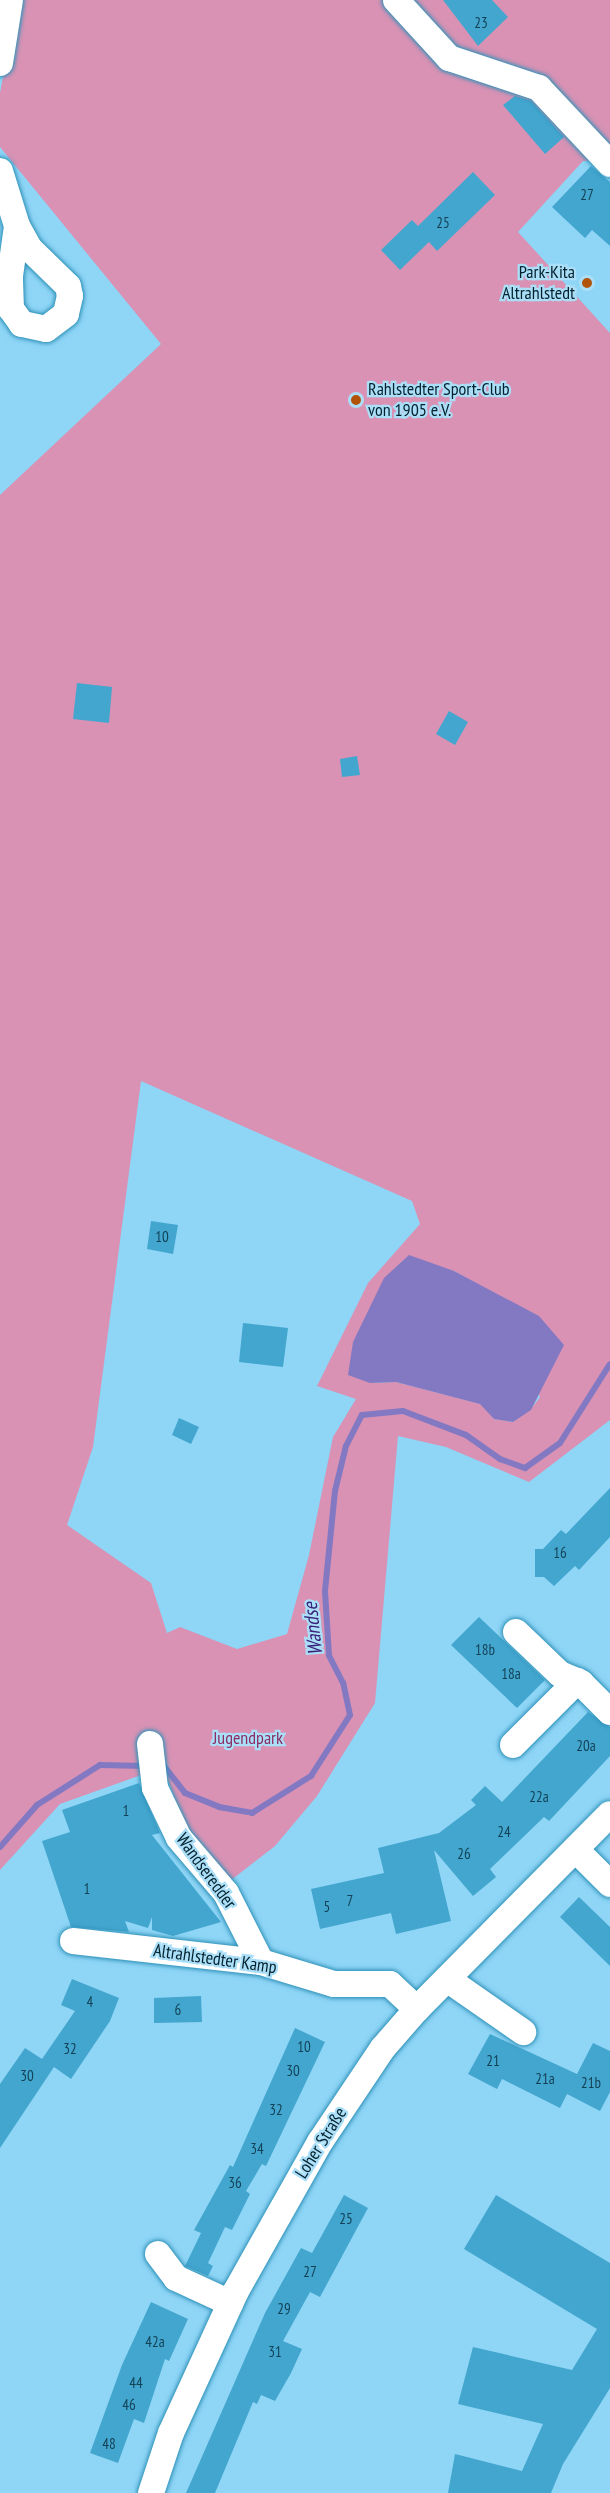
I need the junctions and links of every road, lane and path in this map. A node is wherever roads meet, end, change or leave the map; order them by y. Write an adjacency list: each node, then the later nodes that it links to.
1 (396, 0): 4 (street)
2 (11, 2): 3 (street)
3 (0, 63)
4 (610, 164)
5 (0, 171): 6 (street)
6 (16, 226)
7 (516, 1632): 8 (street)
8 (577, 1682): 9 (street); 11 (street)
9 (610, 1712)
10 (150, 1744): 16 (street, Wandseredder)
11 (513, 1745)
12 (610, 1814): 13 (street, Loher Straße)
13 (576, 1850): 14 (street); 17 (street, Loher Straße)
14 (610, 1884)
15 (73, 1941): 16 (street, Altrahlstedter Kamp)
16 (261, 1962): 18 (street, Altrahlstedter Kamp)
17 (447, 1979): 18 (street, Loher Straße); 19 (street)
18 (417, 2009): 21 (street, Loher Straße)
19 (523, 2032)
20 (158, 2254): 21 (street)
21 (230, 2303): 22 (street, Loher Straße)
22 (152, 2493)

